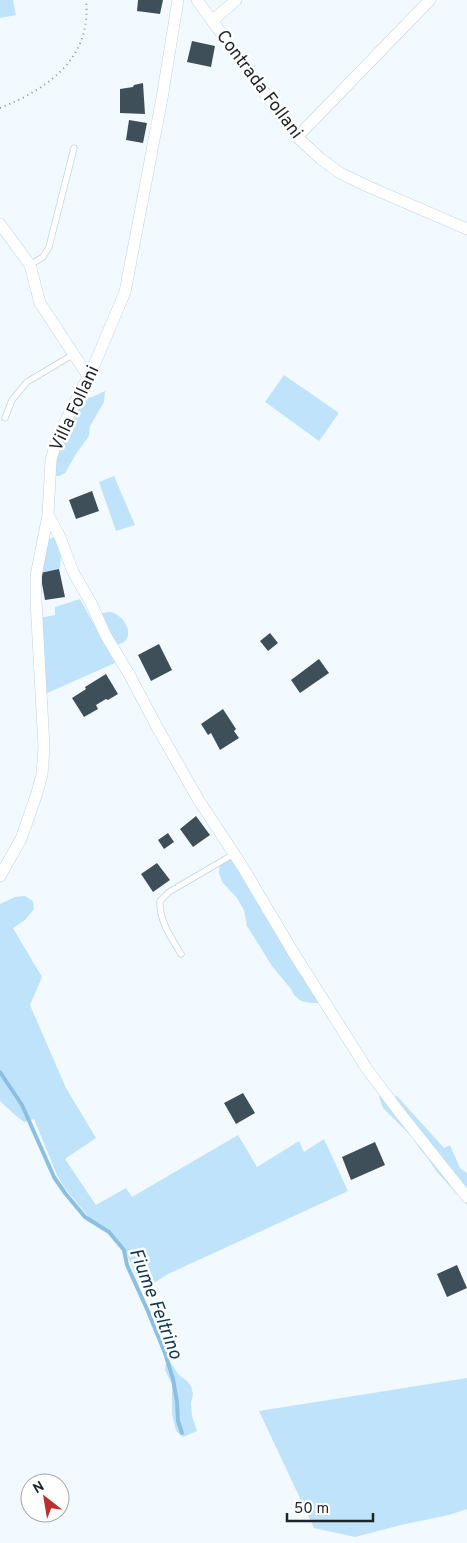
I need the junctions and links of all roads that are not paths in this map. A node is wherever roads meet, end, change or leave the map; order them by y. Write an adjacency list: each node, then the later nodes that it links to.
1 (178, 0): 12 (street, Villa Follani)
2 (197, 0): 5 (street, Contrada Follani)
3 (236, 0): 5 (street, Contrada Follani)
4 (430, 0): 6 (street)
5 (212, 21): 6 (street, Contrada Follani)
6 (297, 137): 9 (street, Contrada Follani)
7 (74, 148): 10 (lane)
8 (0, 224): 10 (street)
9 (467, 229)
10 (30, 265): 11 (street)
11 (74, 354): 12 (street); 13 (lane)
12 (88, 376): 14 (street, Villa Follani)
13 (5, 418)
14 (48, 515): 15 (street); 16 (street, Villa Follani)
15 (234, 854): 17 (lane); 18 (street)
16 (0, 876)
17 (181, 954)
18 (467, 1197)

